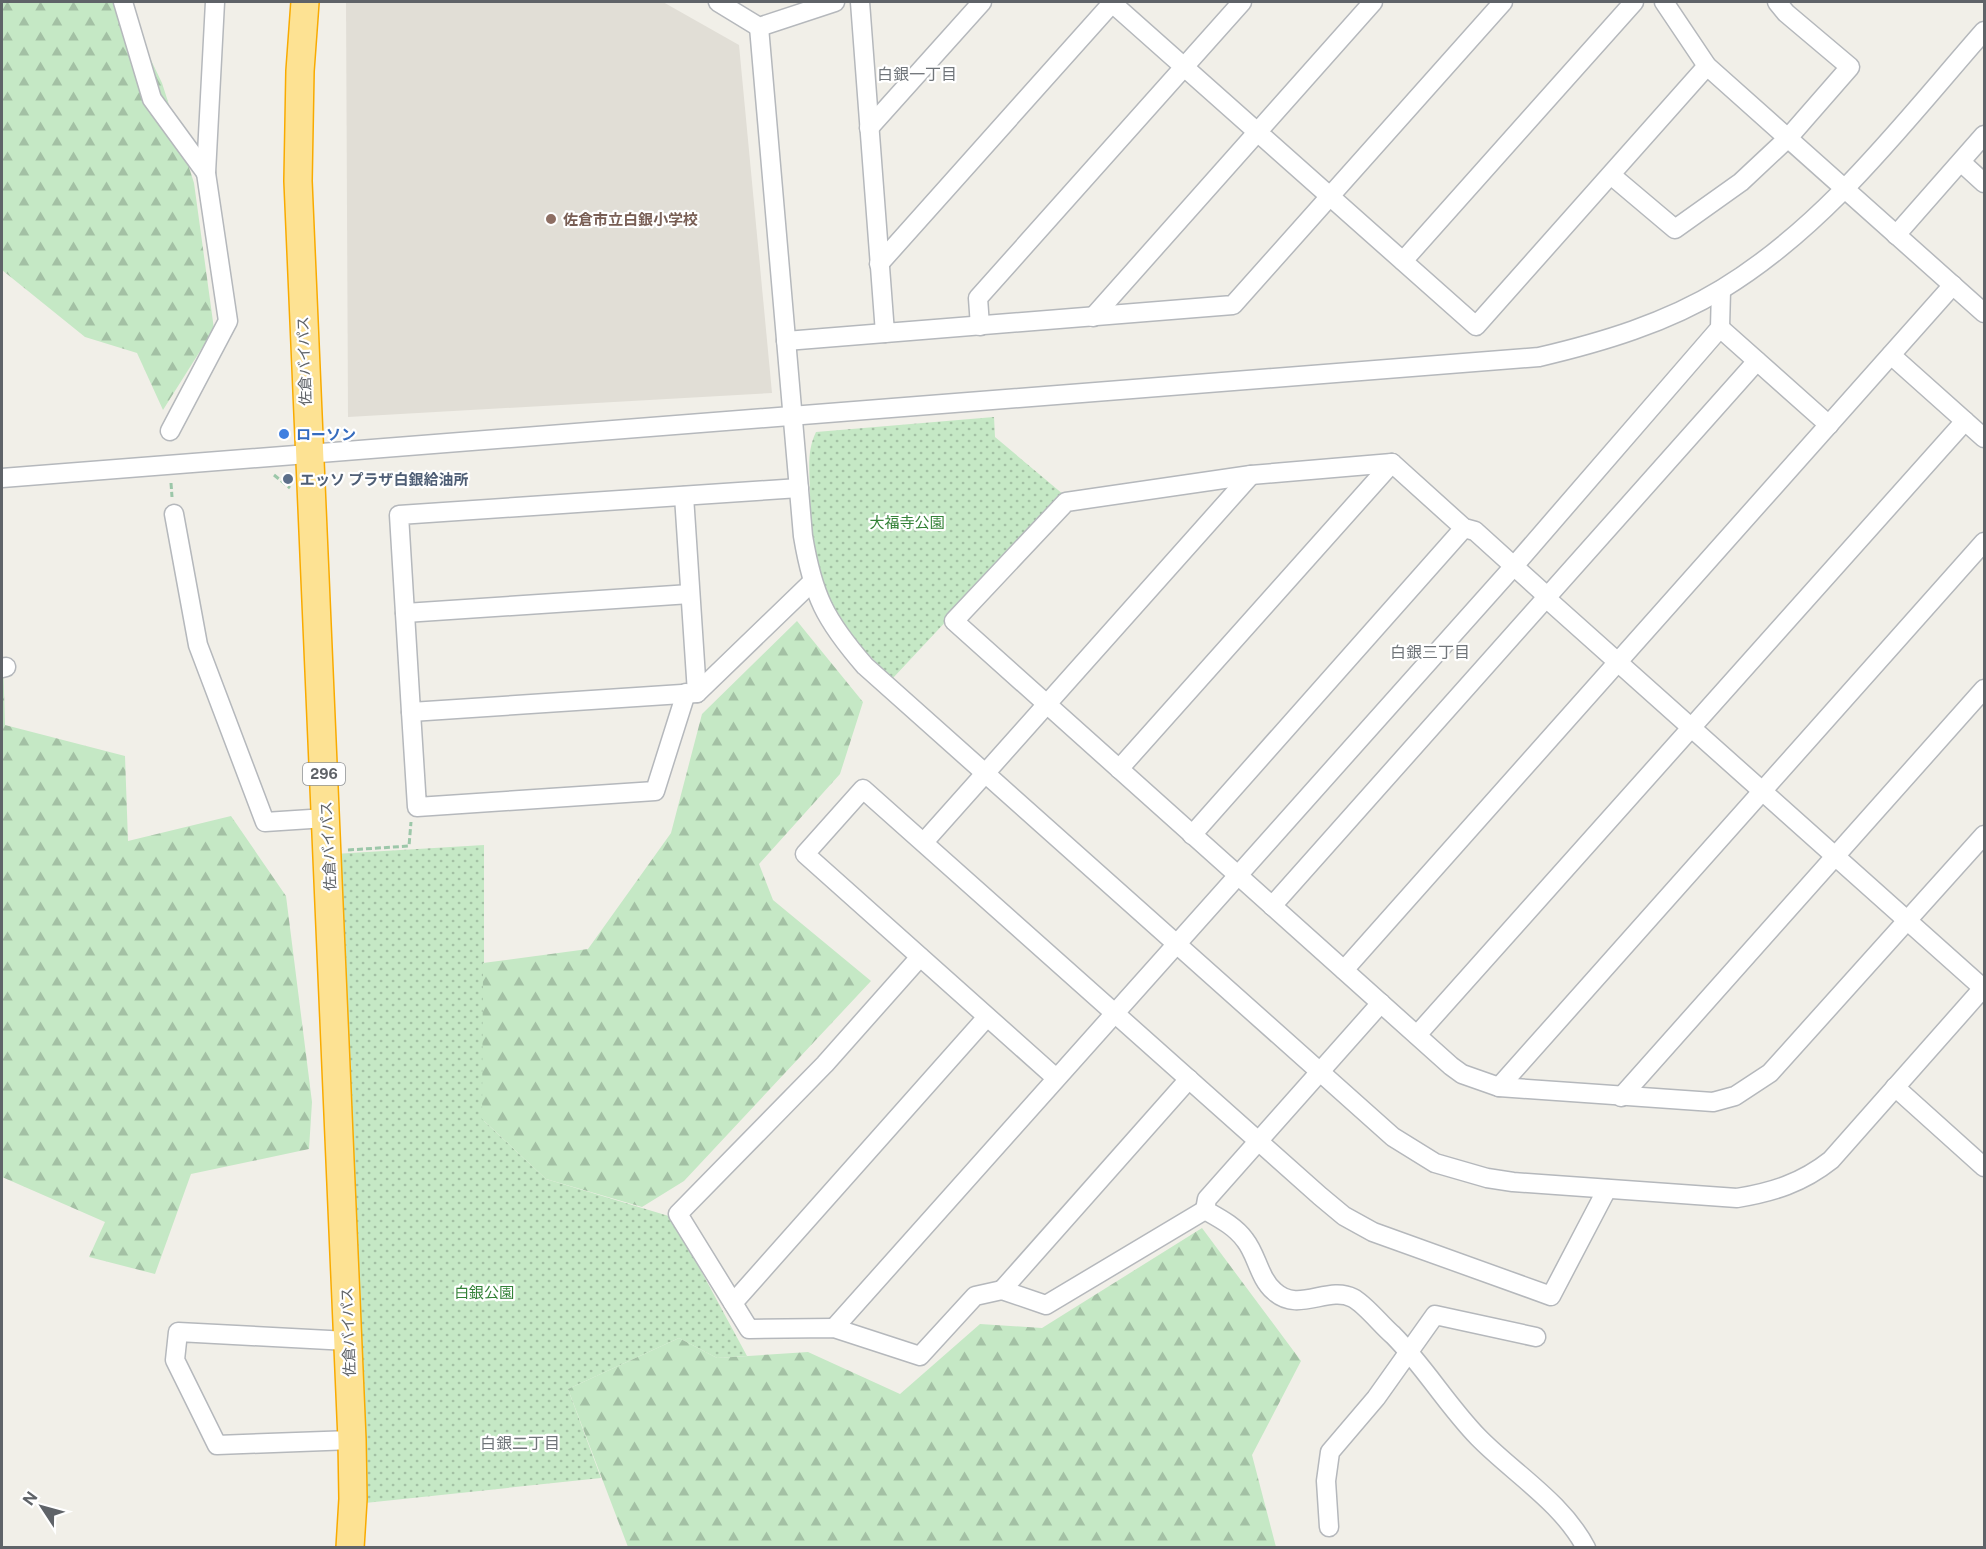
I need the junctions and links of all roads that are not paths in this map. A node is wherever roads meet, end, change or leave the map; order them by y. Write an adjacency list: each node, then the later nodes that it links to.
1 (123, 2): 24 (street)
2 (215, 2): 24 (street)
3 (305, 2): 47 (highway, 佐倉バイパス / 296)
4 (718, 2): 15 (street)
5 (836, 2): 15 (street)
6 (860, 2): 19 (street)
7 (982, 2): 19 (street)
8 (1112, 2): 17 (street); 31 (street)
9 (1242, 2): 17 (street)
10 (1373, 2): 20 (street)
11 (1503, 2): 28 (street)
12 (1634, 2): 30 (street)
13 (1664, 2): 18 (street)
14 (1776, 2): 22 (street)
15 (759, 27): 39 (street)
16 (1984, 31): 27 (street)
17 (1184, 66): 20 (street); 36 (street)
18 (1707, 66): 22 (street); 25 (street)
19 (869, 128): 31 (street)
20 (1257, 132): 28 (street); 35 (street)
21 (1984, 135): 23 (street)
22 (1788, 138): 25 (street); 27 (street)
23 (1960, 162): 26 (street); 29 (street)
24 (206, 173): 45 (street)
25 (1611, 174): 30 (street)
26 (1984, 183)
27 (1845, 188): 29 (street); 33 (street)
28 (1330, 196): 30 (street); 35 (street)
29 (1896, 234): 32 (street)
30 (1403, 261)
31 (879, 264): 38 (street)
32 (1953, 285): 34 (street); 40 (street)
33 (1721, 290): 37 (street); 42 (street)
34 (1984, 313)
35 (1093, 317): 36 (street)
36 (980, 326): 38 (street)
37 (1720, 328): 41 (street); 56 (street)
38 (885, 333): 39 (street)
39 (786, 341): 42 (street)
40 (1891, 355): 43 (street); 44 (street)
41 (1757, 361): 44 (street); 59 (street)
42 (793, 417): 47 (street); 51 (street)
43 (1965, 421): 46 (street); 66 (street)
44 (1829, 425): 61 (street)
45 (170, 431)
46 (1984, 438)
47 (308, 455): 50 (street); 70 (highway, 佐倉バイパス / 296)
48 (1392, 463): 49 (street); 54 (street); 67 (street)
49 (1251, 475): 64 (street); 64 (street)
50 (2, 478)
51 (799, 488): 52 (street); 57 (street)
52 (684, 496): 58 (street); 60 (street)
53 (174, 514): 70 (street)
54 (1464, 528): 56 (street); 71 (street)
55 (1984, 542): 69 (street)
56 (1514, 566): 59 (street); 75 (street)
57 (812, 582): 63 (street); 68 (street)
58 (690, 594): 60 (street); 63 (street)
59 (1547, 597): 61 (street); 76 (street)
60 (405, 613): 65 (street)
61 (1618, 662): 66 (street); 80 (street)
62 (1984, 689): 74 (street)
63 (692, 693): 65 (street); 65 (street)
64 (1046, 705): 67 (street); 68 (street)
65 (411, 712)
66 (1691, 728): 69 (street); 85 (street)
67 (1119, 769): 71 (street)
68 (985, 773): 73 (street); 78 (street)
69 (1762, 791): 74 (street); 89 (street)
70 (326, 818): 100 (highway, 佐倉バイパス / 296)
71 (1192, 835): 75 (street)
72 (1984, 835): 77 (street)
73 (924, 842): 79 (street); 83 (street)
74 (1836, 856): 77 (street); 91 (street)
75 (1238, 875): 76 (street); 78 (street)
76 (1272, 906): 80 (street)
77 (1907, 920): 81 (street); 91 (street)
78 (1175, 943): 83 (street); 86 (street)
79 (920, 957): 84 (street); 97 (street)
80 (1344, 970): 82 (street)
81 (1984, 988): 90 (street)
82 (1381, 1004): 85 (street); 86 (street)
83 (1115, 1013): 87 (street); 88 (street)
84 (987, 1017): 87 (street); 97 (street)
85 (1417, 1035): 89 (street)
86 (1320, 1072): 92 (street); 94 (street)
87 (1056, 1078): 98 (street)
88 (1189, 1079): 92 (street); 96 (street)
89 (1499, 1087): 91 (street)
90 (1895, 1087): 93 (street); 94 (street)
91 (1621, 1097)
92 (1259, 1141): 94 (street); 95 (street)
93 (1984, 1167)
94 (1607, 1189)
95 (1205, 1210): 96 (street); 101 (street)
96 (1002, 1290): 98 (street)
97 (733, 1303): 98 (street)
98 (834, 1328)
99 (1536, 1337): 101 (street)
100 (348, 1341): 102 (highway, 佐倉バイパス / 296); 102 (street)
101 (1408, 1351): 103 (street); 105 (street)
102 (352, 1440): 104 (highway, 佐倉バイパス / 296)
103 (1329, 1527)
104 (350, 1548)
105 (1586, 1548)

